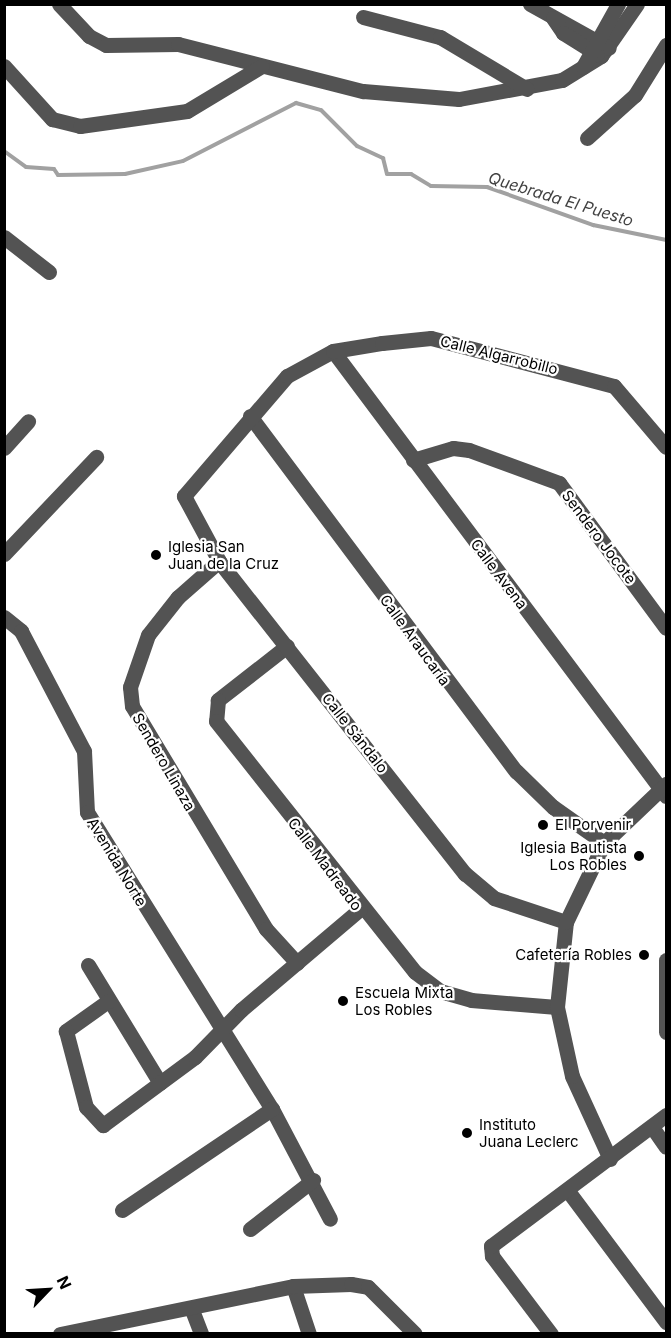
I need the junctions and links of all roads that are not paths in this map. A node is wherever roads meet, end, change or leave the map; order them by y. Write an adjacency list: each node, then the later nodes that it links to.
1 (59, 4): 9 (street)
2 (530, 4): 7 (street)
3 (618, 4): 7 (street)
4 (637, 4): 7 (street)
5 (363, 17): 10 (street)
6 (666, 45): 11 (street)
7 (599, 48): 10 (street)
8 (4, 66): 9 (street)
9 (262, 66): 10 (street)
10 (527, 89)
11 (587, 138)
12 (4, 237): 13 (street)
13 (49, 272)
14 (333, 351): 15 (street, Calle Algarrobillo); 17 (street, Calle Algarrobillo); 20 (street, Calle Avena)
15 (250, 416): 21 (street, Calle Algarrobillo); 28 (street, Calle Araucaría)
16 (28, 421): 18 (street)
17 (666, 447)
18 (4, 448)
19 (96, 457): 22 (street)
20 (413, 460): 25 (street, Sendero Jocote); 27 (street, Calle Avena)
21 (184, 496): 23 (street, Calle Sándalo)
22 (4, 554)
23 (219, 561): 26 (street, Calle Sándalo); 32 (street, Sendero Linaza)
24 (4, 617): 37 (street, Avenida Norte)
25 (666, 628)
26 (287, 646): 29 (street, Calle Madreado); 30 (street, Calle Sándalo)
27 (664, 789): 28 (street)
28 (604, 843): 30 (street)
29 (360, 909): 32 (street); 35 (street, Calle Madreado)
30 (566, 922): 35 (street)
31 (666, 960): 36 (street)
32 (297, 963): 37 (street)
33 (88, 965): 34 (street)
34 (108, 1001): 38 (street); 38 (street)
35 (557, 1006): 43 (street)
36 (666, 1032)
37 (222, 1036): 38 (street); 39 (street, Avenida Norte)
38 (160, 1083)
39 (272, 1109): 44 (street, Avenida Norte); 46 (street)
40 (666, 1115): 41 (street)
41 (652, 1127): 42 (street); 43 (street)
42 (666, 1147)
43 (610, 1159): 45 (street)
44 (313, 1180): 47 (street, Avenida Norte); 48 (street)
45 (568, 1191): 51 (street); 56 (street)
46 (122, 1210)
47 (330, 1219)
48 (250, 1229)
49 (293, 1286): 50 (street); 54 (street); 55 (street)
50 (192, 1310): 52 (street); 53 (street)
51 (666, 1322)
52 (60, 1334)
53 (201, 1334)
54 (309, 1334)
55 (416, 1334)
56 (551, 1334)

